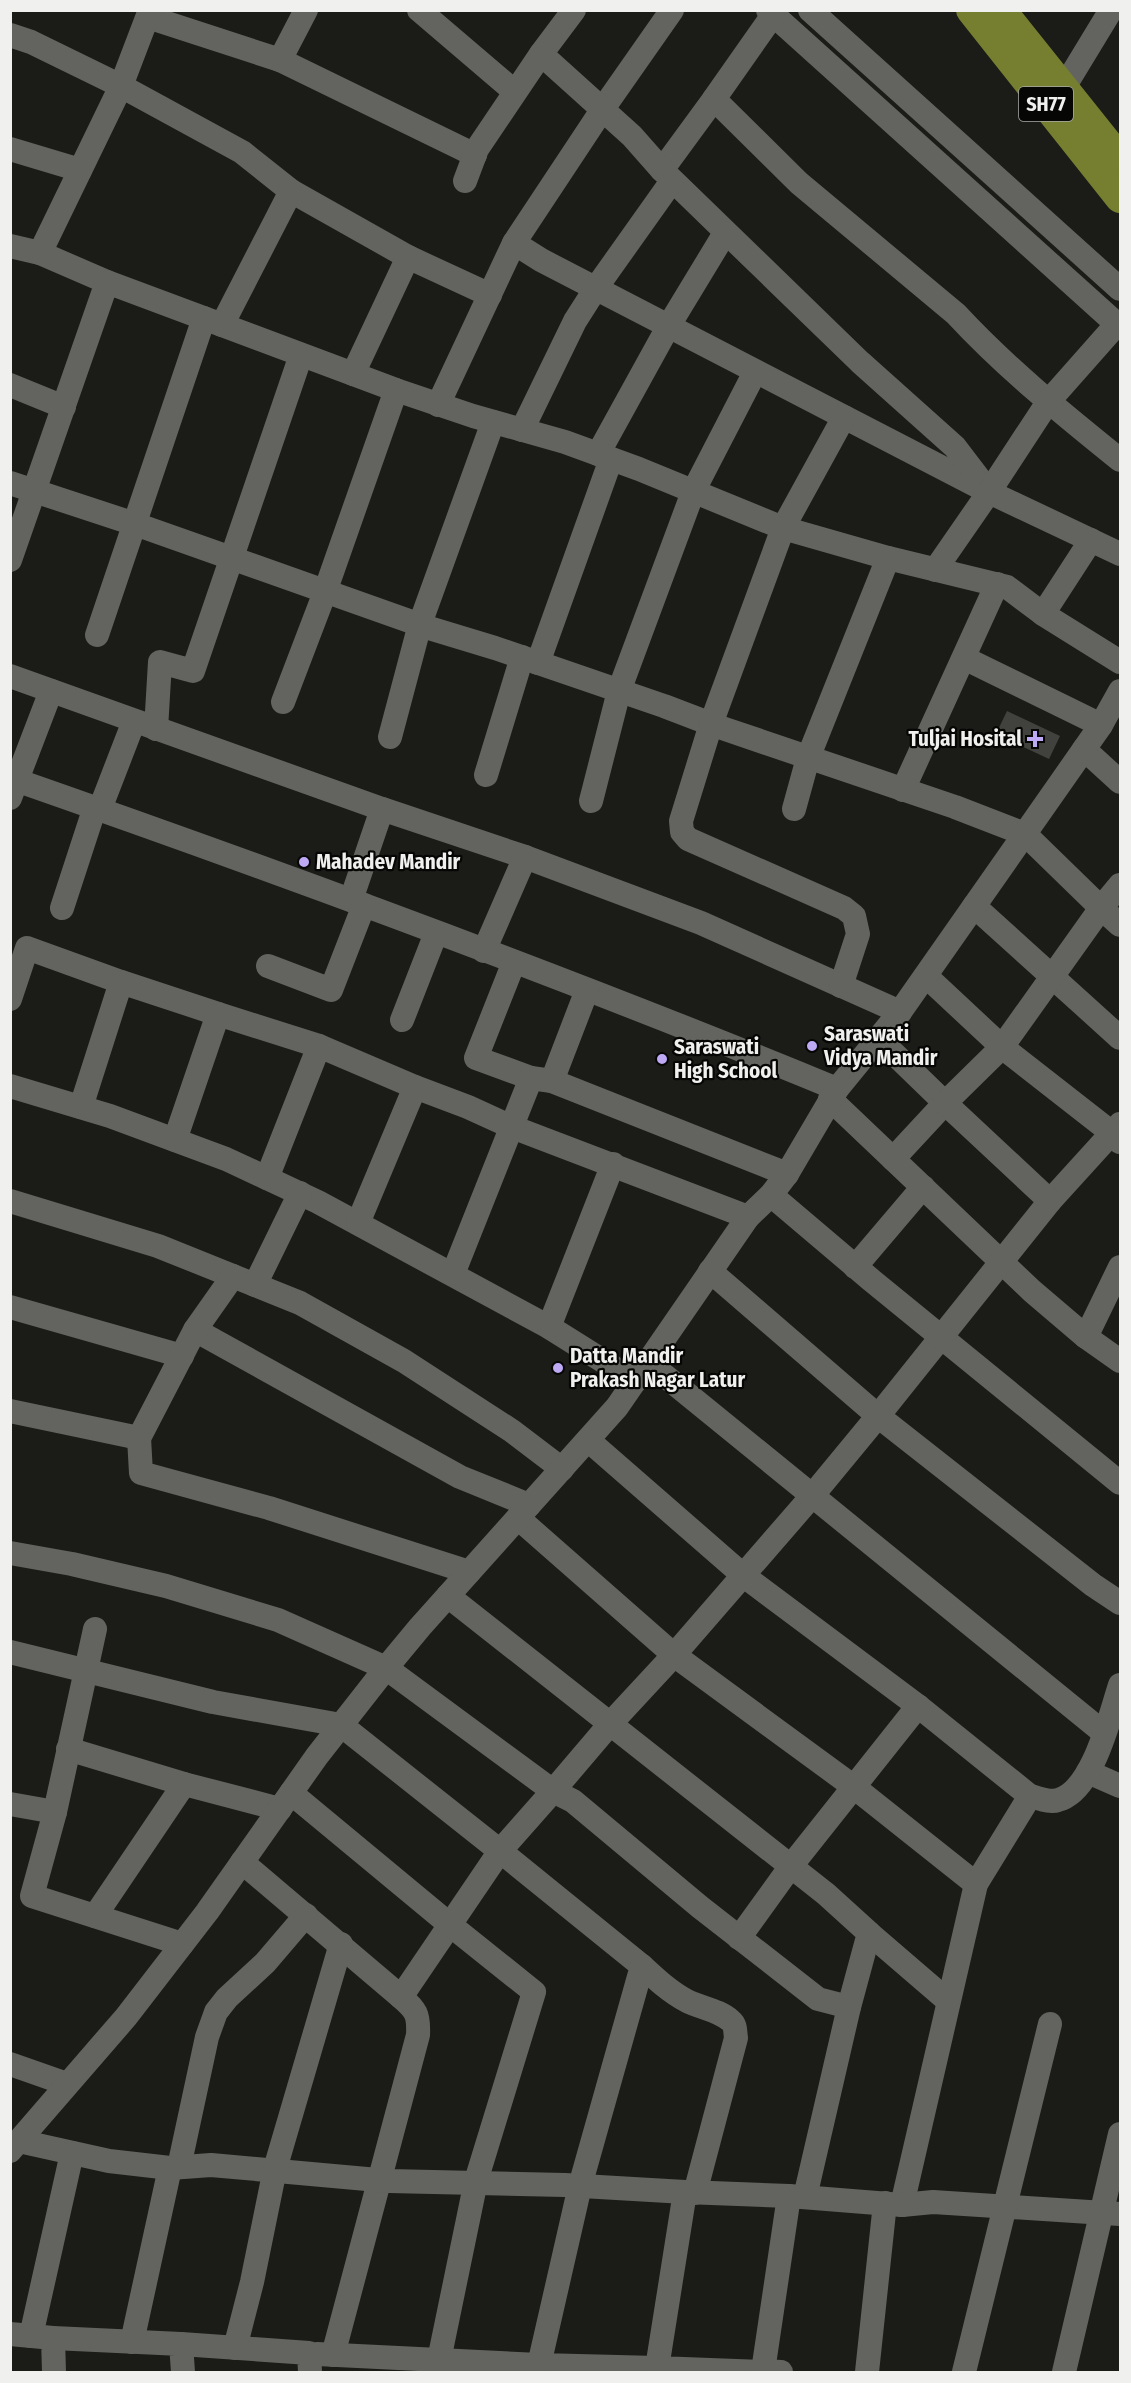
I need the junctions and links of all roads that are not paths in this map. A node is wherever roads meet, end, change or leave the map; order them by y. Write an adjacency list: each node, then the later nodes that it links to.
1 (306, 10): 13 (street)
2 (419, 10): 16 (street)
3 (574, 10): 12 (street)
4 (672, 10): 18 (street)
5 (810, 10): 34 (street)
6 (971, 10): 26 (main road, SH77)
7 (1001, 10): 15 (main road, SH77)
8 (1111, 10): 15 (street)
9 (771, 13): 17 (street); 37 (street)
10 (149, 14): 13 (street); 14 (street)
11 (10, 35): 14 (street)
12 (541, 54): 16 (street); 18 (street)
13 (280, 60): 20 (street)
14 (121, 86): 22 (street); 25 (street)
15 (1063, 89): 21 (main road, SH77)
16 (515, 92): 20 (street)
17 (714, 99): 23 (street); 44 (street)
18 (602, 110): 23 (street); 28 (street)
19 (10, 149): 22 (street)
20 (475, 154): 24 (street)
21 (1120, 159)
22 (80, 170): 30 (street)
23 (667, 176): 27 (street); 33 (street)
24 (465, 182)
25 (291, 191): 31 (street); 36 (street)
26 (1120, 198)
27 (725, 233): 38 (street); 55 (street)
28 (514, 243): 33 (street); 35 (street)
29 (10, 246): 30 (street)
30 (40, 253): 32 (street)
31 (408, 257): 35 (street); 41 (street)
32 (106, 282): 36 (street); 46 (street)
33 (596, 288): 38 (street); 49 (street)
34 (1120, 289)
35 (490, 295): 45 (street)
36 (213, 322): 39 (street); 56 (street)
37 (1119, 326): 44 (street)
38 (668, 327): 40 (street); 50 (street)
39 (301, 355): 41 (street); 61 (street)
40 (755, 372): 47 (street); 54 (street)
41 (353, 374): 43 (street)
42 (10, 385): 46 (street)
43 (396, 390): 45 (street); 65 (street)
44 (1048, 402): 51 (street); 55 (street)
45 (438, 405): 48 (street)
46 (64, 407): 53 (street)
47 (844, 417): 55 (street); 57 (street)
48 (493, 422): 49 (street); 67 (street)
49 (522, 430): 50 (street)
50 (604, 457): 54 (street); 70 (street)
51 (1120, 460)
52 (10, 483): 53 (street)
53 (36, 492): 56 (street); 62 (street)
54 (693, 492): 57 (street); 74 (street)
55 (989, 492): 58 (street); 63 (street)
56 (135, 524): 61 (street); 68 (street)
57 (783, 528): 60 (street); 77 (street)
58 (1091, 540): 59 (street); 66 (street)
59 (1120, 554)
60 (888, 558): 63 (street); 82 (street)
61 (232, 559): 65 (street); 78 (street)
62 (10, 560)
63 (935, 570): 64 (street)
64 (997, 584): 66 (street); 69 (street)
65 (325, 592): 67 (street); 76 (street)
66 (1043, 614): 71 (street)
67 (420, 624): 70 (street); 80 (street)
68 (97, 635)
69 (964, 658): 79 (street); 86 (street)
70 (530, 660): 74 (street); 83 (street)
71 (1120, 662)
72 (10, 676): 73 (street)
73 (51, 691): 78 (street); 85 (street)
74 (619, 691): 77 (street); 87 (street)
75 (1120, 691): 79 (street)
76 (283, 702)
77 (711, 724): 82 (street); 107 (street)
78 (145, 725): 88 (street); 89 (street)
79 (1101, 725): 81 (street)
80 (390, 737)
81 (1084, 749): 84 (street); 91 (street)
82 (808, 758): 86 (street); 90 (street)
83 (486, 775)
84 (1120, 782)
85 (13, 785): 88 (street)
86 (903, 790): 91 (street)
87 (591, 801)
88 (98, 808): 94 (street); 96 (street)
89 (382, 809): 92 (street); 94 (street)
90 (794, 809)
91 (1024, 834): 95 (street); 97 (street)
92 (525, 857): 101 (street); 107 (street)
93 (1120, 885): 97 (street)
94 (358, 903): 99 (street); 103 (street)
95 (974, 906): 104 (street); 105 (street)
96 (62, 908)
97 (1101, 908): 98 (street); 105 (street)
98 (1120, 925)
99 (436, 933): 101 (street); 112 (street)
100 (19, 945): 106 (street); 109 (street)
101 (484, 951): 102 (street)
102 (514, 962): 108 (street); 117 (street)
103 (268, 966)
104 (926, 976): 110 (street); 116 (street)
105 (1052, 976): 113 (street); 116 (street)
106 (122, 982): 111 (street); 122 (street)
107 (841, 986): 110 (street)
108 (587, 990): 117 (street); 120 (street)
109 (10, 999)
110 (900, 1012): 114 (street)
111 (218, 1014): 115 (street); 125 (street)
112 (402, 1020)
113 (1120, 1038)
114 (879, 1039): 120 (street); 121 (street)
115 (319, 1046): 119 (street); 129 (street)
116 (1002, 1047): 121 (street); 124 (street)
117 (541, 1079): 123 (street); 128 (street)
118 (10, 1086): 122 (street)
119 (415, 1087): 123 (street); 136 (street)
120 (834, 1094): 126 (street); 128 (street)
121 (945, 1103): 126 (street); 134 (street)
122 (81, 1107): 125 (street)
123 (512, 1127): 127 (street); 141 (street)
124 (1118, 1133): 134 (street)
125 (175, 1140): 129 (street)
126 (893, 1159): 130 (street)
127 (613, 1164): 135 (street); 145 (street)
128 (787, 1174): 132 (street)
129 (267, 1178): 131 (street)
130 (923, 1187): 137 (street); 138 (street)
131 (300, 1193): 136 (street); 143 (street)
132 (771, 1195): 135 (street); 138 (street)
133 (10, 1201): 142 (street)
134 (1050, 1201): 137 (street)
135 (748, 1217): 140 (street)
136 (358, 1223): 141 (street)
137 (1002, 1262): 147 (street); 148 (street)
138 (855, 1267): 147 (street)
139 (1120, 1267): 148 (street)
140 (710, 1271): 151 (street); 153 (street)
141 (453, 1275): 145 (street)
142 (233, 1276): 143 (street); 146 (street)
143 (255, 1285): 156 (street)
144 (10, 1307): 149 (street)
145 (549, 1327): 151 (street)
146 (195, 1330): 149 (street); 159 (street)
147 (942, 1336): 153 (street); 157 (street)
148 (1086, 1337): 150 (street)
149 (182, 1356): 154 (street)
150 (1120, 1361)
151 (641, 1372): 155 (street); 158 (street)
152 (10, 1411): 154 (street)
153 (878, 1416): 158 (street); 164 (street)
154 (139, 1438): 161 (street)
155 (588, 1440): 156 (street); 162 (street)
156 (562, 1469): 159 (street)
157 (1120, 1483)
158 (812, 1496): 162 (street); 174 (street)
159 (524, 1512): 161 (street); 167 (street)
160 (10, 1553): 168 (street)
161 (469, 1572): 163 (street)
162 (744, 1576): 167 (street); 171 (street)
163 (448, 1596): 168 (street); 172 (street)
164 (1120, 1603)
165 (94, 1629): 169 (street)
166 (10, 1652): 169 (street)
167 (674, 1655): 172 (street); 178 (street)
168 (386, 1668): 173 (street); 180 (street)
169 (86, 1670): 173 (street); 175 (street)
170 (1120, 1685): 174 (street)
171 (918, 1706): 178 (street); 181 (street)
172 (610, 1724): 180 (street); 187 (street)
173 (341, 1725): 182 (street); 185 (street)
174 (1104, 1733): 176 (street)
175 (68, 1749): 177 (street); 184 (street)
176 (1088, 1772): 179 (street); 181 (street)
177 (184, 1784): 182 (street); 191 (street)
178 (854, 1786): 187 (street); 188 (street)
179 (1120, 1786)
180 (553, 1791): 185 (street); 194 (street)
181 (1030, 1796): 188 (street)
182 (285, 1801): 186 (street); 192 (street)
183 (10, 1804): 184 (street)
184 (55, 1812): 189 (street)
185 (500, 1851): 192 (street); 197 (street)
186 (242, 1862): 190 (street); 195 (street)
187 (791, 1866): 193 (street); 194 (street)
188 (975, 1884): 199 (street)
189 (21, 1894): 191 (street)
190 (306, 1915): 196 (street); 207 (street)
191 (95, 1916): 195 (street)
192 (449, 1924): 198 (street); 210 (street)
193 (869, 1933): 199 (street); 200 (street)
194 (739, 1938): 200 (street)
195 (182, 1944): 203 (street)
196 (341, 1944): 198 (street); 208 (street)
197 (642, 1966): 211 (street); 212 (street)
198 (400, 1997): 209 (street)
199 (948, 2001): 214 (street)
200 (849, 2007): 213 (street)
201 (1050, 2024): 215 (street)
202 (10, 2064): 203 (street)
203 (67, 2084): 205 (street)
204 (1120, 2134): 216 (street)
205 (15, 2146): 206 (street)
206 (72, 2153): 207 (street); 217 (street)
207 (174, 2167): 208 (street); 218 (street)
208 (275, 2169): 209 (street); 220 (street)
209 (380, 2180): 210 (street); 221 (street)
210 (476, 2181): 211 (street); 223 (street)
211 (580, 2186): 212 (street); 224 (street)
212 (690, 2193): 213 (street); 225 (street)
213 (797, 2196): 214 (street); 226 (street)
214 (894, 2204): 215 (street); 229 (street)
215 (1004, 2206): 216 (street); 230 (street)
216 (1111, 2214): 231 (street)
217 (32, 2336): 218 (street); 227 (street)
218 (132, 2342): 219 (street)
219 (181, 2344): 220 (street); 228 (street)
220 (235, 2348): 222 (street)
221 (333, 2355): 222 (street); 223 (street)
222 (310, 2363)
223 (439, 2366): 224 (street)
224 (539, 2369): 225 (street)
225 (657, 2370): 226 (street)
226 (769, 2372)
227 (54, 2373)
228 (183, 2373)
229 (867, 2373)
230 (964, 2373)
231 (1064, 2373)

